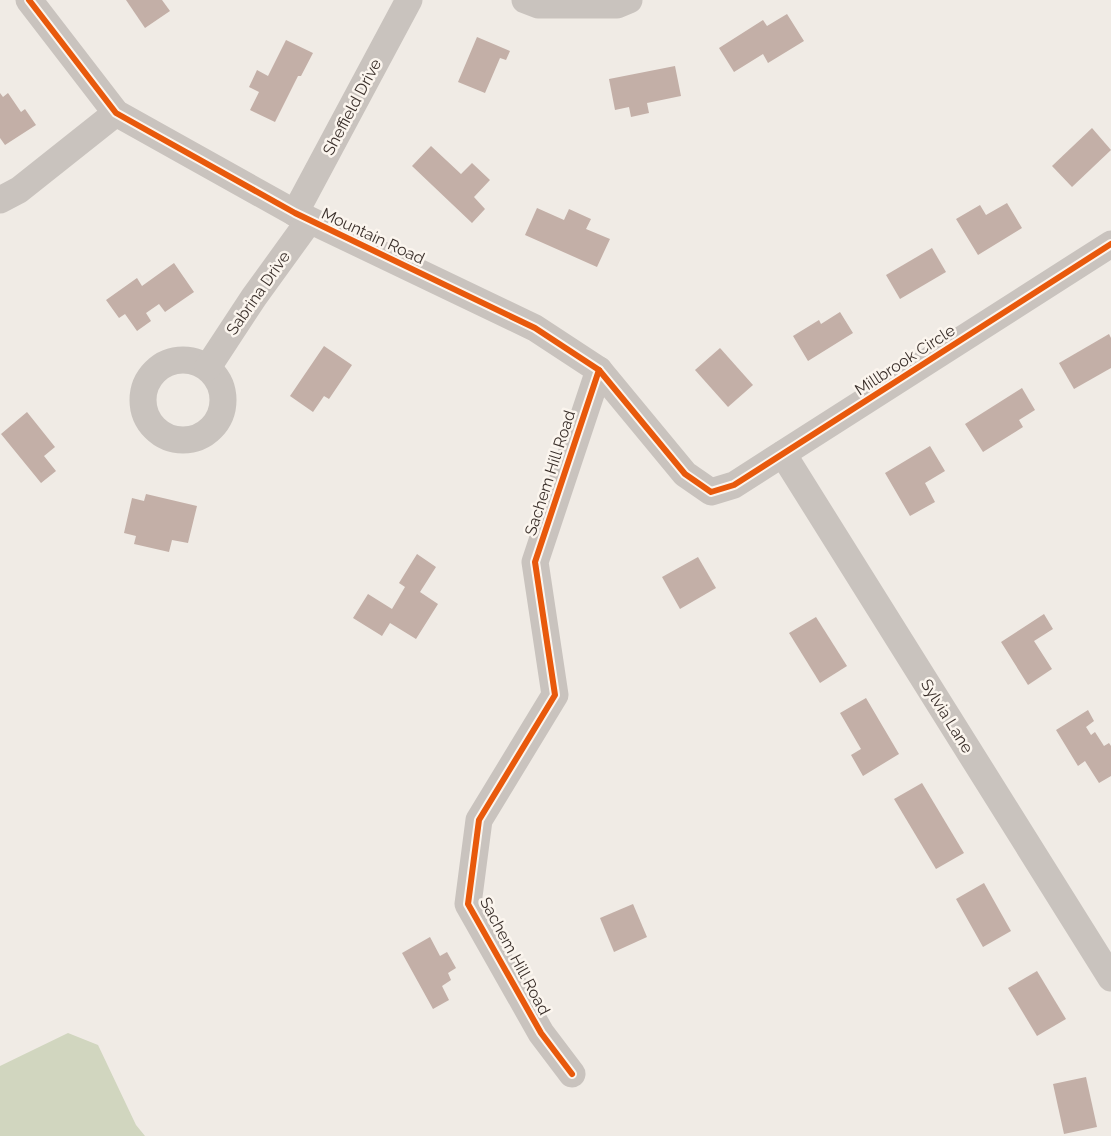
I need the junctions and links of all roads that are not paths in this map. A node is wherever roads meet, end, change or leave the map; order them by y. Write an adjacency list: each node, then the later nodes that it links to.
1 (29, 0): 5 (street, Mountain Road)
2 (409, 0): 7 (street, Sheffield Drive)
3 (525, 0): 4 (street)
4 (629, 0)
5 (116, 113): 6 (street); 7 (street, Mountain Road)
6 (0, 200)
7 (302, 217): 9 (street, Sabrina Drive); 10 (street, Mountain Road)
8 (1111, 244): 11 (street, Millbrook Circle)
9 (208, 367)
10 (599, 370): 12 (street, Mountain Road); 14 (street, Sachem Hill Road)
11 (783, 454): 12 (street, Millbrook Circle); 13 (street, Sylvia Lane)
12 (711, 492)
13 (1111, 978)
14 (572, 1074)

